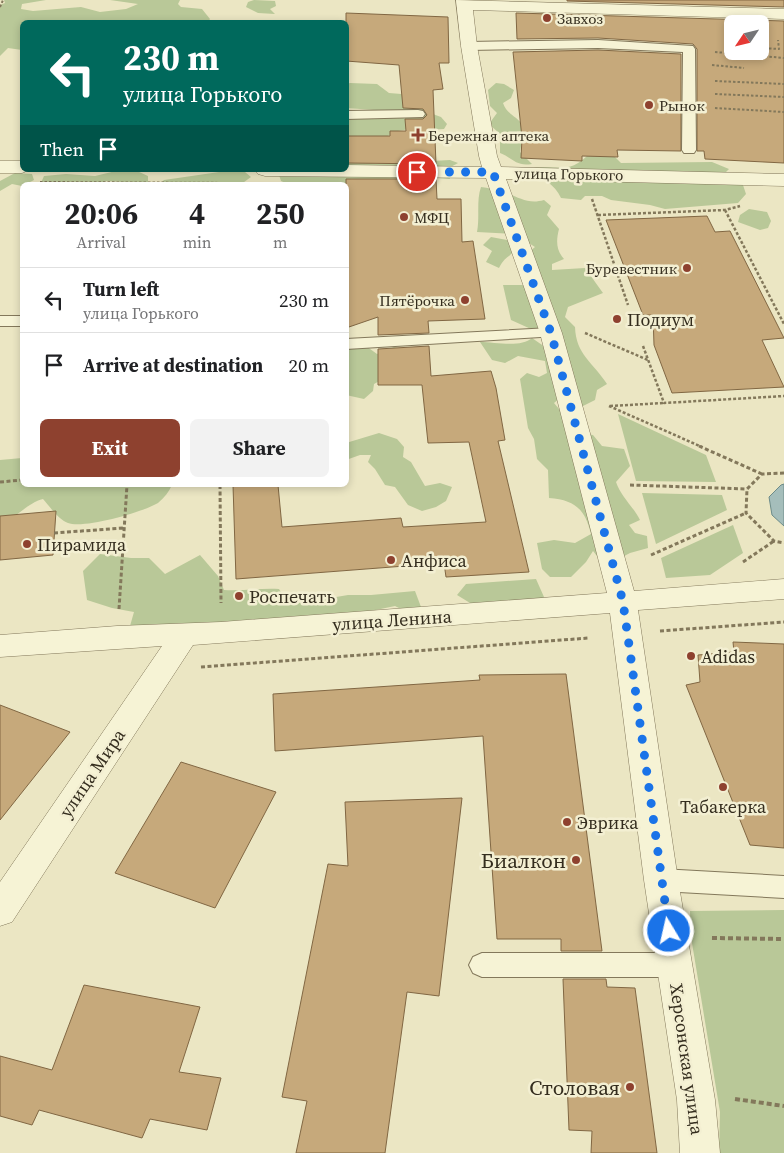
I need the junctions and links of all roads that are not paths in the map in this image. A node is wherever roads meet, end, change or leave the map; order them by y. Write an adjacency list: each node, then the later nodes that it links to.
1 (464, 3): 2 (street); 3 (street, Херсонская улица)
2 (784, 14)
3 (469, 46): 6 (lane); 10 (street, Херсонская улица)
4 (418, 114): 5 (lane)
5 (349, 115)
6 (689, 150)
7 (0, 167): 8 (street)
8 (20, 167)
9 (322, 172): 10 (street, улица Горького)
10 (494, 178): 11 (street, улица Горького); 12 (street, улица Горького); 15 (street, Херсонская улица)
11 (784, 180)
12 (784, 190)
13 (0, 321): 14 (lane)
14 (20, 321)
15 (551, 333): 16 (lane); 18 (street, Херсонская улица)
16 (349, 344)
17 (784, 589): 18 (street, улица Ленина)
18 (623, 602): 19 (street, улица Ленина); 21 (street, Херсонская улица)
19 (185, 634): 20 (street, улица Ленина); 23 (street, улица Мира)
20 (0, 646)
21 (661, 880): 22 (lane); 25 (street, Херсонская улица)
22 (784, 887)
23 (0, 911)
24 (482, 965): 25 (lane)
25 (674, 965): 26 (street, Херсонская улица)
26 (700, 1153)

